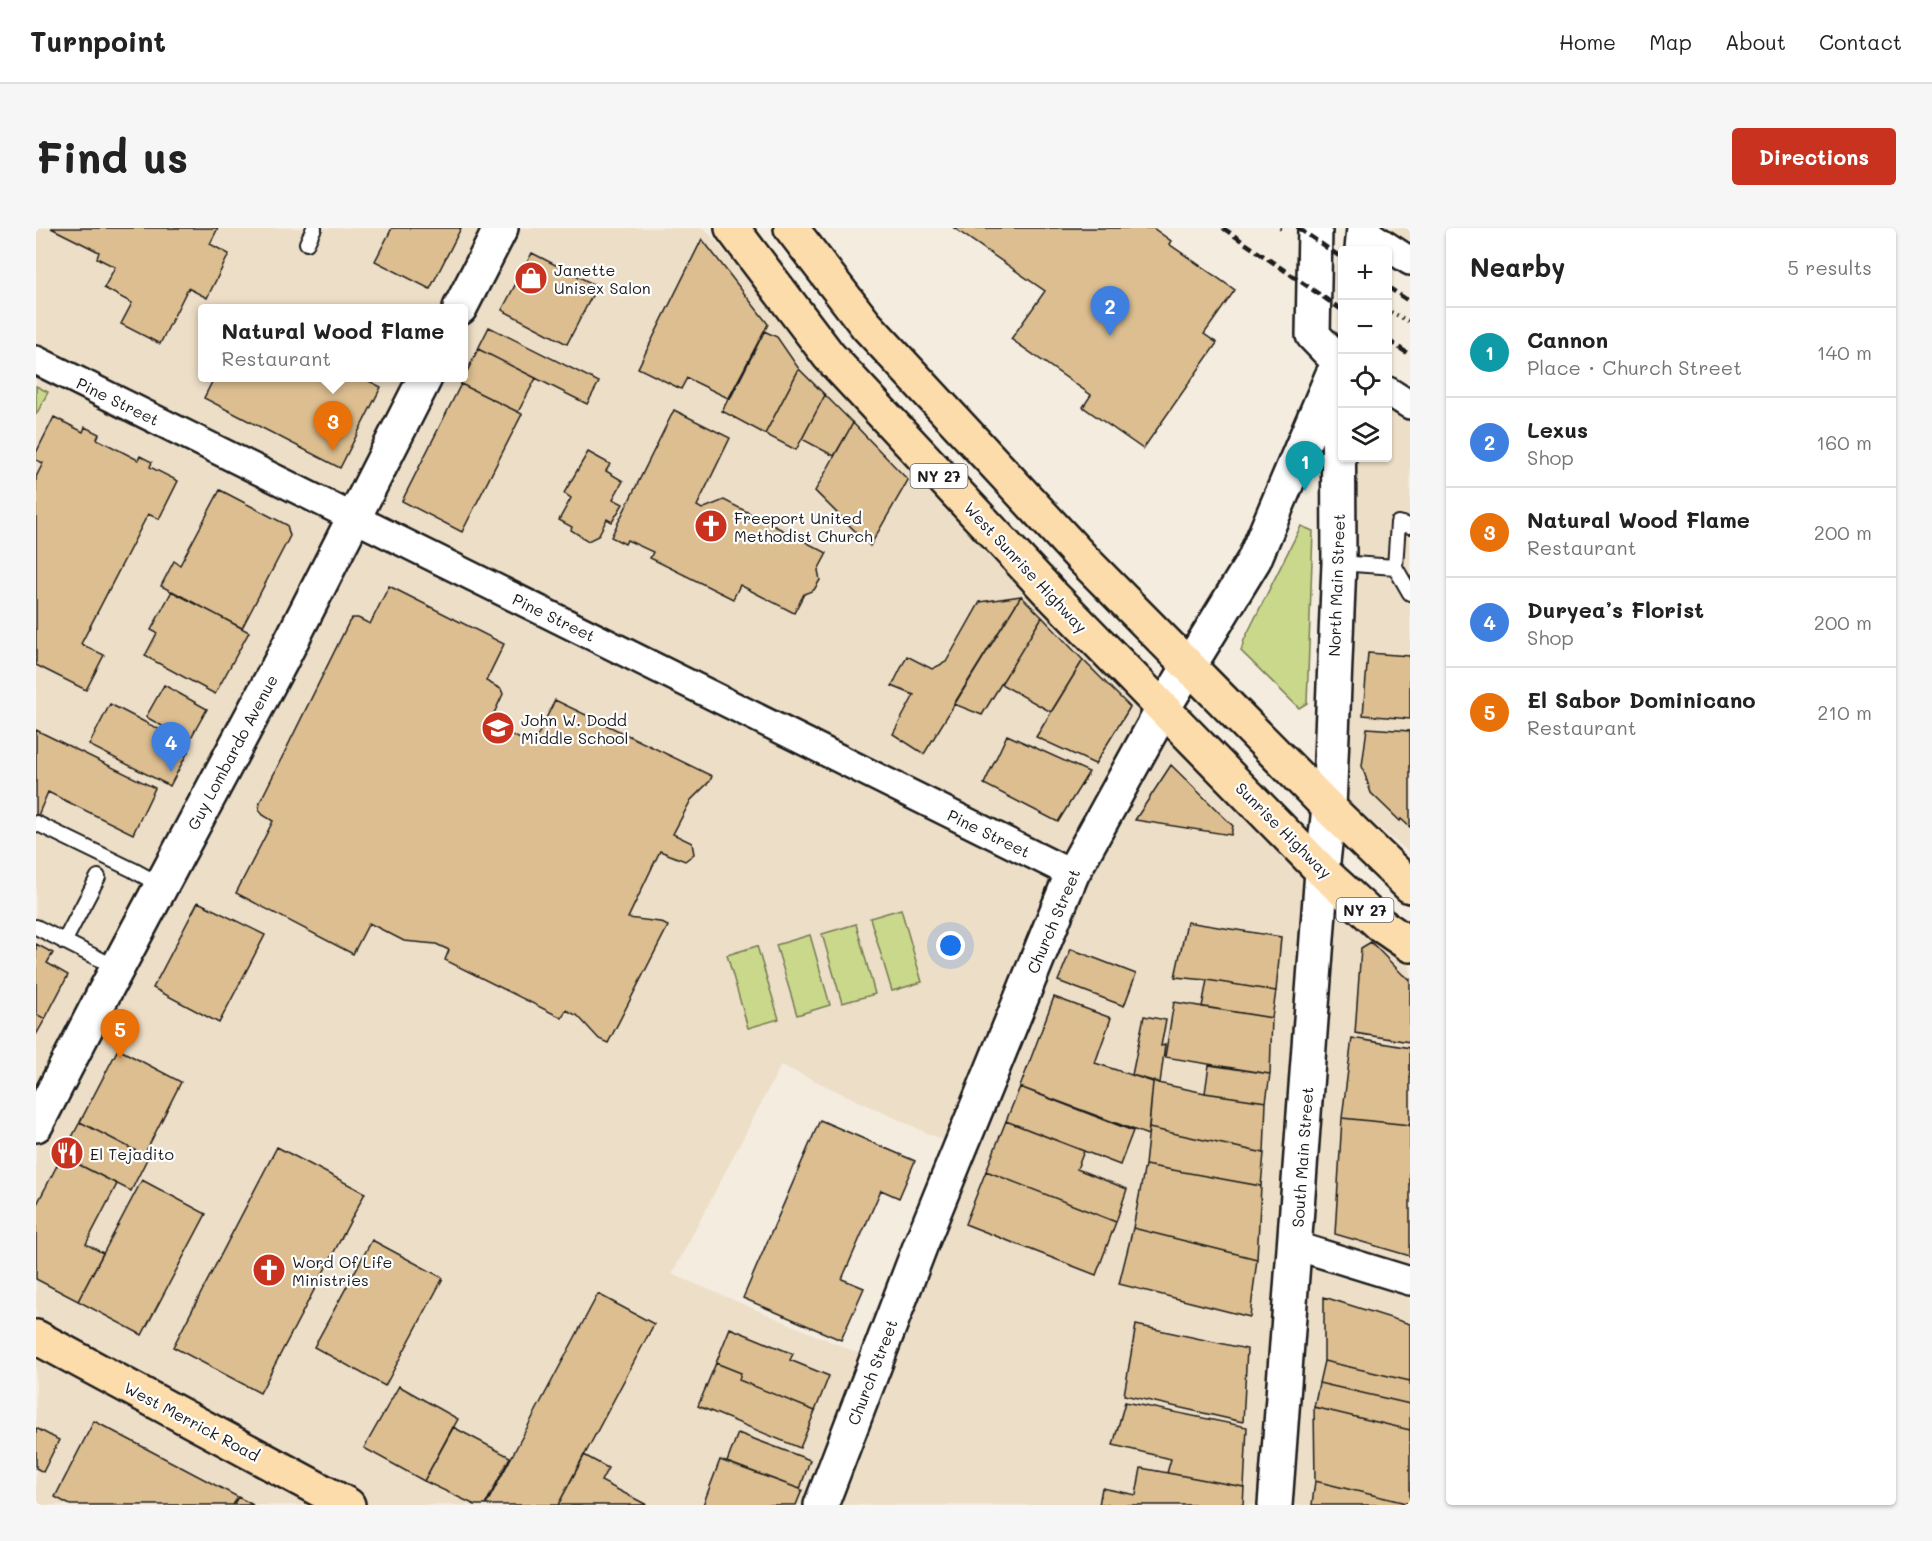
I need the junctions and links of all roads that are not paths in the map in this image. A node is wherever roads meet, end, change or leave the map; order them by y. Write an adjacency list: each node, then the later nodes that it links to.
1 (314, 228): 7 (lane)
2 (501, 228): 9 (street)
3 (732, 228): 23 (main road, West Sunrise Highway / NY 27)
4 (791, 228): 22 (main road, NY 27)
5 (1315, 228): 10 (street)
6 (1363, 236): 8 (street)
7 (307, 243)
8 (1410, 261)
9 (463, 304)
10 (1338, 358)
11 (36, 360): 17 (street, Pine Street)
12 (1338, 368): 22 (street, Church Street)
13 (423, 382): 17 (street, Guy Lombardo Avenue)
14 (1392, 394): 15 (street)
15 (1410, 405)
16 (1341, 408): 19 (street, North Main Street)
17 (353, 517): 27 (street, Pine Street); 29 (street, Guy Lombardo Avenue)
18 (1410, 525): 20 (lane)
19 (1339, 563): 20 (lane); 24 (street, North Main Street)
20 (1395, 567): 21 (lane)
21 (1410, 593)
22 (1189, 666): 23 (street, Church Street); 24 (main road, NY 27)
23 (1163, 710): 26 (main road, Sunrise Highway / NY 27); 27 (street, Church Street)
24 (1329, 808): 26 (street, South Main Street); 30 (main road, NY 27)
25 (36, 823): 29 (lane)
26 (1322, 871): 33 (main road, Sunrise Highway / NY 27); 36 (street, South Main Street)
27 (1072, 874): 40 (street, Church Street)
28 (98, 877): 32 (lane)
29 (162, 886): 34 (street, Guy Lombardo Avenue)
30 (1410, 886)
31 (36, 927): 32 (lane)
32 (64, 942): 34 (lane)
33 (1410, 945)
34 (117, 968): 35 (street, Guy Lombardo Avenue)
35 (36, 1125)
36 (1296, 1246): 37 (street); 41 (street, South Main Street)
37 (1410, 1281)
38 (36, 1337): 39 (main road, West Merrick Road)
39 (348, 1505)
40 (820, 1505)
41 (1275, 1505)

